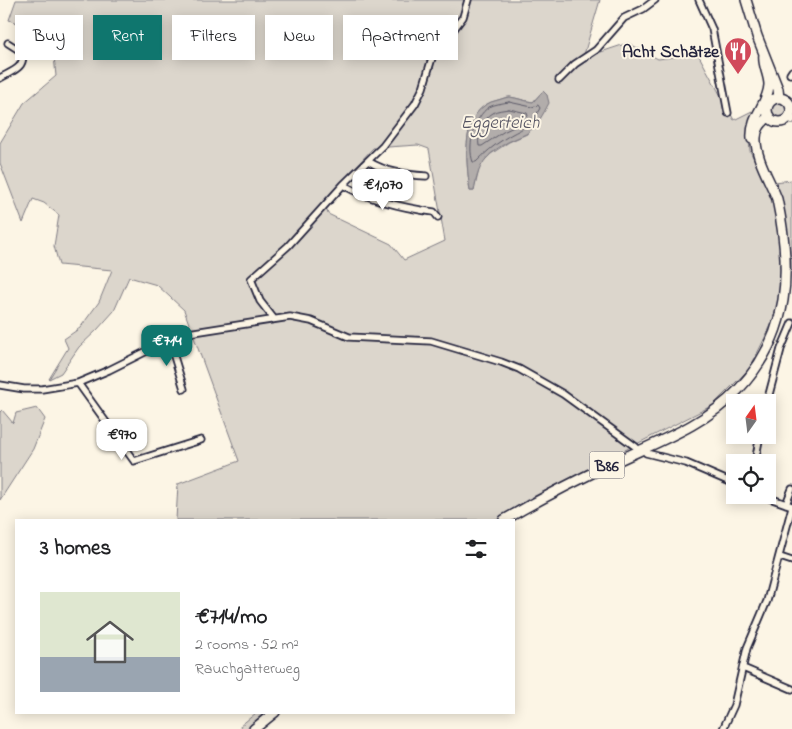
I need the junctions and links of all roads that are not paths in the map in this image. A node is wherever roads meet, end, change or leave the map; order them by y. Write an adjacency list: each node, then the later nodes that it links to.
1 (468, 0): 14 (street)
2 (654, 0): 8 (street)
3 (699, 0): 10 (street)
4 (746, 0): 6 (main road, B86)
5 (8, 44): 7 (street)
6 (764, 54): 9 (main road, B86); 13 (main road, B86)
7 (0, 78)
8 (559, 80)
9 (779, 98): 11 (main road); 12 (main road)
10 (728, 113)
11 (769, 116): 12 (main road); 13 (main road, B86)
12 (791, 118)
13 (760, 158): 32 (main road, B86)
14 (368, 162): 15 (street); 16 (street)
15 (426, 176)
16 (343, 185): 17 (street); 18 (street)
17 (438, 217)
18 (274, 319): 20 (street); 26 (street)
19 (792, 323): 24 (street)
20 (169, 340): 21 (street); 23 (street)
21 (78, 383): 22 (street); 25 (street)
22 (0, 385)
23 (184, 389)
24 (769, 394)
25 (201, 440)
26 (636, 447)
27 (646, 453): 28 (street)
28 (726, 480)
29 (792, 489): 31 (street)
30 (776, 501): 31 (street)
31 (790, 506): 33 (street)
32 (506, 519)
33 (780, 557): 34 (street); 35 (street)
34 (792, 561)
35 (743, 668): 36 (street); 39 (street)
36 (792, 689)
37 (273, 714): 38 (main road)
38 (254, 729)
39 (723, 729)

